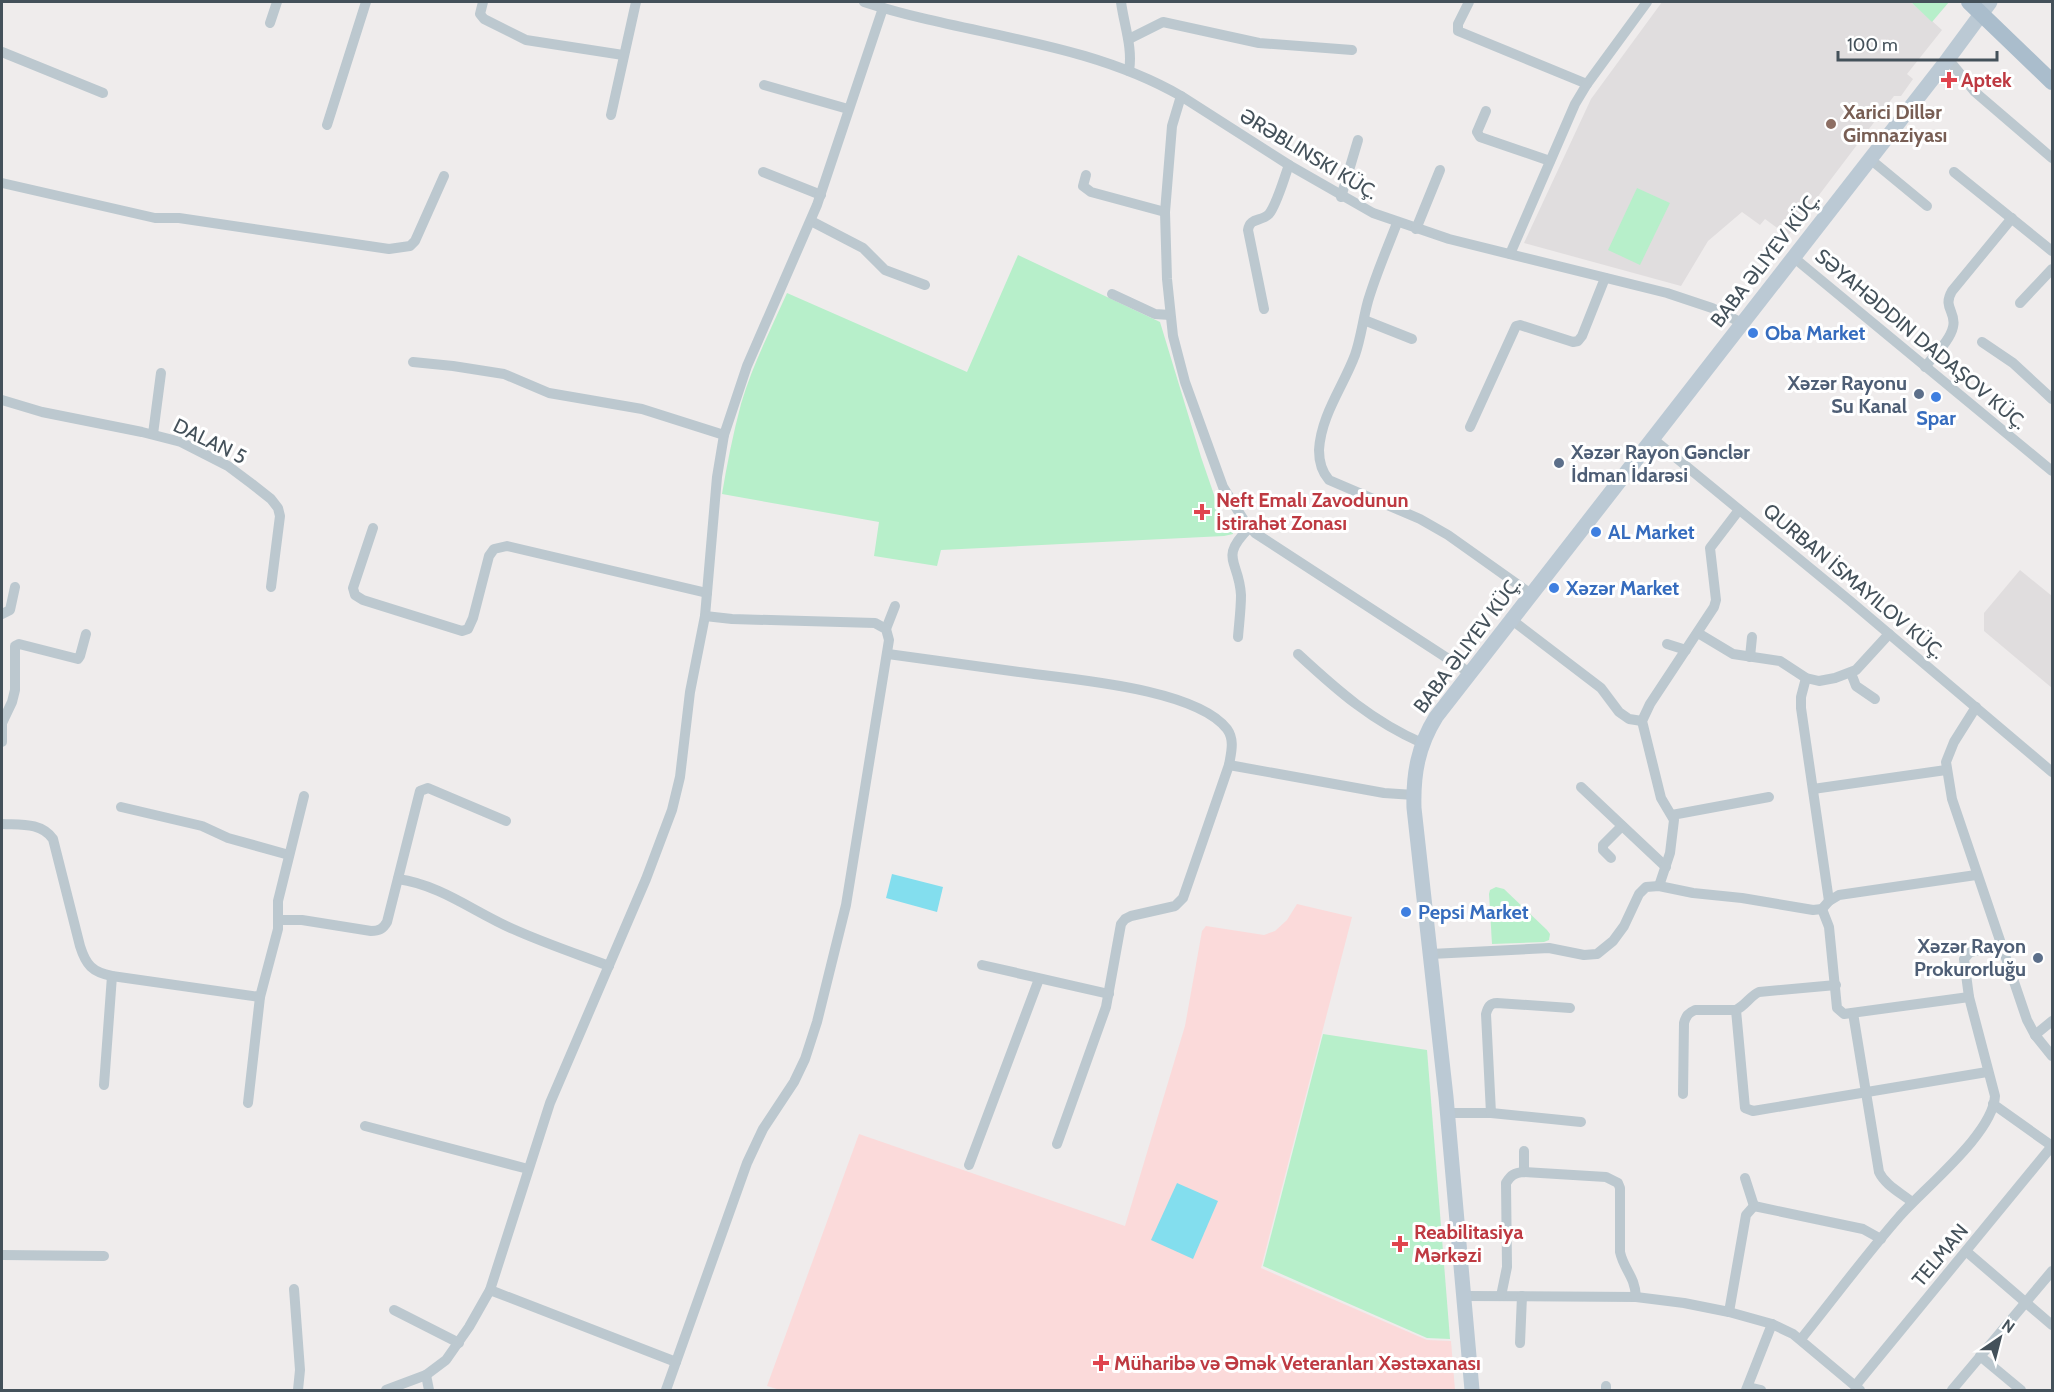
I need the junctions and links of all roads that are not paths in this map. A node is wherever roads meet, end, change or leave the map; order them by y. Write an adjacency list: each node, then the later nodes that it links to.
1 (277, 2): 12 (street)
2 (366, 2): 28 (street)
3 (483, 2): 16 (street)
4 (636, 2): 16 (street)
5 (864, 2): 10 (street, ƏRƏBLINSKI KÜÇ.)
6 (1121, 2): 13 (street)
7 (1469, 2): 21 (street)
8 (1647, 2): 21 (street)
9 (1969, 2): 11 (main road)
10 (883, 8): 18 (street, ƏRƏBLINSKI KÜÇ.); 25 (street)
11 (1986, 8): 17 (street, BABA ƏLIYEV KÜÇ.); 19 (main road); 20 (main road)
12 (270, 23)
13 (1129, 39): 14 (street); 18 (street)
14 (1352, 50)
15 (2, 52): 23 (street)
16 (623, 55): 27 (street)
17 (1948, 59): 30 (street); 31 (street, BABA ƏLIYEV KÜÇ.)
18 (1129, 71): 24 (street, ƏRƏBLINSKI KÜÇ.)
19 (2052, 72)
20 (2052, 82)
21 (1587, 84): 32 (street)
22 (764, 85): 25 (street)
23 (103, 93)
24 (1181, 96): 33 (street, ƏRƏBLINSKI KÜÇ.); 43 (street)
25 (848, 109): 40 (street)
26 (1486, 111): 32 (street)
27 (611, 115)
28 (327, 125)
29 (1358, 140): 41 (street)
30 (2052, 158)
31 (1870, 159): 42 (street); 50 (street, BABA ƏLIYEV KÜÇ.)
32 (1550, 161): 49 (street)
33 (1289, 165): 41 (street, ƏRƏBLINSKI KÜÇ.); 56 (street)
34 (1440, 170): 47 (street)
35 (763, 172): 40 (street)
36 (1954, 172): 44 (street)
37 (1086, 175): 43 (street)
38 (444, 176): 39 (street)
39 (2, 183)
40 (821, 195): 45 (street)
41 (1341, 196): 46 (street, ƏRƏBLINSKI KÜÇ.)
42 (1927, 206)
43 (1165, 212): 57 (street)
44 (2012, 218): 48 (street); 63 (street)
45 (811, 221): 53 (street); 69 (street)
46 (1397, 223): 47 (street, ƏRƏBLINSKI KÜÇ.); 58 (street)
47 (1416, 229): 49 (street, ƏRƏBLINSKI KÜÇ.)
48 (2052, 251)
49 (1510, 254): 52 (street, ƏRƏBLINSKI KÜÇ.)
50 (1793, 257): 59 (street, BABA ƏLIYEV KÜÇ.); 63 (street, SƏYAHƏDDIN DADAŞOV KÜÇ.)
51 (2052, 269): 55 (street)
52 (1605, 278): 59 (street, ƏRƏBLINSKI KÜÇ.); 67 (street)
53 (925, 285)
54 (1112, 294): 57 (street)
55 (2020, 303)
56 (1264, 309)
57 (1170, 315): 73 (street)
58 (1364, 320): 60 (street); 78 (street)
59 (1742, 323): 70 (street, BABA ƏLIYEV KÜÇ.)
60 (1412, 339)
61 (1982, 342): 65 (street)
62 (413, 362): 69 (street)
63 (1925, 367): 71 (street, SƏYAHƏDDIN DADAŞOV KÜÇ.)
64 (161, 373): 68 (street)
65 (2052, 399)
66 (2, 400): 68 (street, DALAN 5)
67 (1470, 427)
68 (153, 434): 76 (street, DALAN 5)
69 (724, 435): 77 (street)
70 (1653, 438): 72 (street); 78 (street, BABA ƏLIYEV KÜÇ.)
71 (2052, 471)
72 (1739, 510): 84 (street); 86 (street)
73 (1250, 527): 88 (street); 95 (street)
74 (373, 528): 77 (street)
75 (15, 587): 80 (street)
76 (271, 587)
77 (706, 593): 81 (street)
78 (1532, 594): 82 (street, BABA ƏLIYEV KÜÇ.)
79 (895, 606): 83 (street)
80 (2, 614)
81 (705, 616): 83 (street); 126 (street)
82 (1512, 620): 95 (street, BABA ƏLIYEV KÜÇ.); 99 (street)
83 (886, 629): 91 (street)
84 (1698, 633): 90 (street); 93 (street)
85 (86, 634): 100 (street)
86 (1889, 634): 94 (street); 98 (street)
87 (1752, 637): 93 (street)
88 (1238, 638)
89 (1667, 644): 90 (street)
90 (1686, 650): 99 (street)
91 (888, 654): 102 (street); 178 (street)
92 (1298, 654): 101 (street)
93 (1750, 657): 96 (street)
94 (1851, 673): 96 (street); 97 (street)
95 (1470, 674): 101 (street, BABA ƏLIYEV KÜÇ.)
96 (1806, 678): 106 (street)
97 (1875, 699)
98 (1976, 707): 103 (street); 104 (street)
99 (1642, 721): 111 (street)
100 (2, 742)
101 (1422, 743): 107 (street, BABA ƏLIYEV KÜÇ.)
102 (1229, 765): 107 (street); 130 (street)
103 (1946, 770): 106 (street); 118 (street)
104 (2052, 772)
105 (1581, 787): 114 (street)
106 (1813, 789): 121 (street)
107 (1414, 795): 124 (street, BABA ƏLIYEV KÜÇ.)
108 (304, 796): 115 (street)
109 (1769, 797): 111 (street)
110 (121, 807): 115 (street)
111 (1672, 815): 117 (street)
112 (506, 821): 119 (street)
113 (2, 824): 127 (street)
114 (1622, 826): 116 (street); 117 (street)
115 (289, 855): 122 (street)
116 (1611, 858)
117 (1666, 867): 120 (street)
118 (1976, 875): 121 (street); 123 (street)
119 (398, 879): 122 (street); 126 (street)
120 (1659, 886): 121 (street); 124 (street)
121 (1826, 905): 129 (street)
122 (279, 920): 132 (street)
123 (2001, 945): 131 (street); 137 (street)
124 (1431, 954): 145 (street, BABA ƏLIYEV KÜÇ.)
125 (982, 965): 128 (street)
126 (609, 966): 153 (street)
127 (112, 976): 132 (street); 140 (street)
128 (1039, 979): 130 (street); 152 (street)
129 (1836, 985): 134 (street); 135 (street)
130 (1109, 994): 149 (street)
131 (1970, 997): 135 (street); 139 (street)
132 (260, 998): 143 (street)
133 (1570, 1008): 146 (street)
134 (1736, 1010): 141 (street); 142 (street)
135 (1853, 1013): 141 (street)
136 (2052, 1021): 137 (street)
137 (2035, 1035): 138 (street)
138 (2052, 1056)
139 (1988, 1072): 141 (street); 144 (street)
140 (104, 1085)
141 (1866, 1092): 156 (street)
142 (1683, 1094)
143 (248, 1103)
144 (1993, 1104): 150 (street); 156 (street)
145 (1448, 1113): 146 (street); 165 (street, BABA ƏLIYEV KÜÇ.)
146 (1491, 1113): 147 (street)
147 (1581, 1122)
148 (365, 1126): 153 (street)
149 (1057, 1144)
150 (2052, 1146): 159 (street, TELMAN)
151 (1524, 1151): 154 (street)
152 (969, 1165)
153 (528, 1169): 164 (street)
154 (1524, 1172): 166 (street); 168 (street)
155 (1745, 1178): 157 (street)
156 (1912, 1202): 158 (street)
157 (1754, 1206): 158 (street); 171 (street)
158 (1881, 1239): 174 (street)
159 (1967, 1252): 169 (street); 180 (street, TELMAN)
160 (2, 1255): 161 (street)
161 (104, 1256)
162 (2052, 1271): 169 (street)
163 (294, 1289): 182 (street)
164 (490, 1290): 175 (street); 178 (street)
165 (1464, 1296): 166 (street); 186 (street, BABA ƏLIYEV KÜÇ.)
166 (1501, 1296): 167 (street)
167 (1522, 1296): 168 (street); 176 (street)
168 (1636, 1297): 171 (street)
169 (2026, 1303): 173 (street); 177 (street)
170 (394, 1310): 175 (street)
171 (1729, 1312): 172 (street)
172 (1772, 1324): 174 (street); 181 (street)
173 (2052, 1325)
174 (1801, 1339): 180 (street)
175 (459, 1343): 179 (street)
176 (1520, 1343)
177 (1980, 1356): 188 (street); 189 (street)
178 (676, 1362): 185 (street)
179 (426, 1375): 183 (street); 184 (street)
180 (1857, 1388)
181 (1747, 1389): 187 (street)
182 (298, 1390)
183 (386, 1390)
184 (429, 1390)
185 (666, 1390)
186 (1472, 1390)
187 (1761, 1390)
188 (1952, 1390)
189 (2021, 1390)

